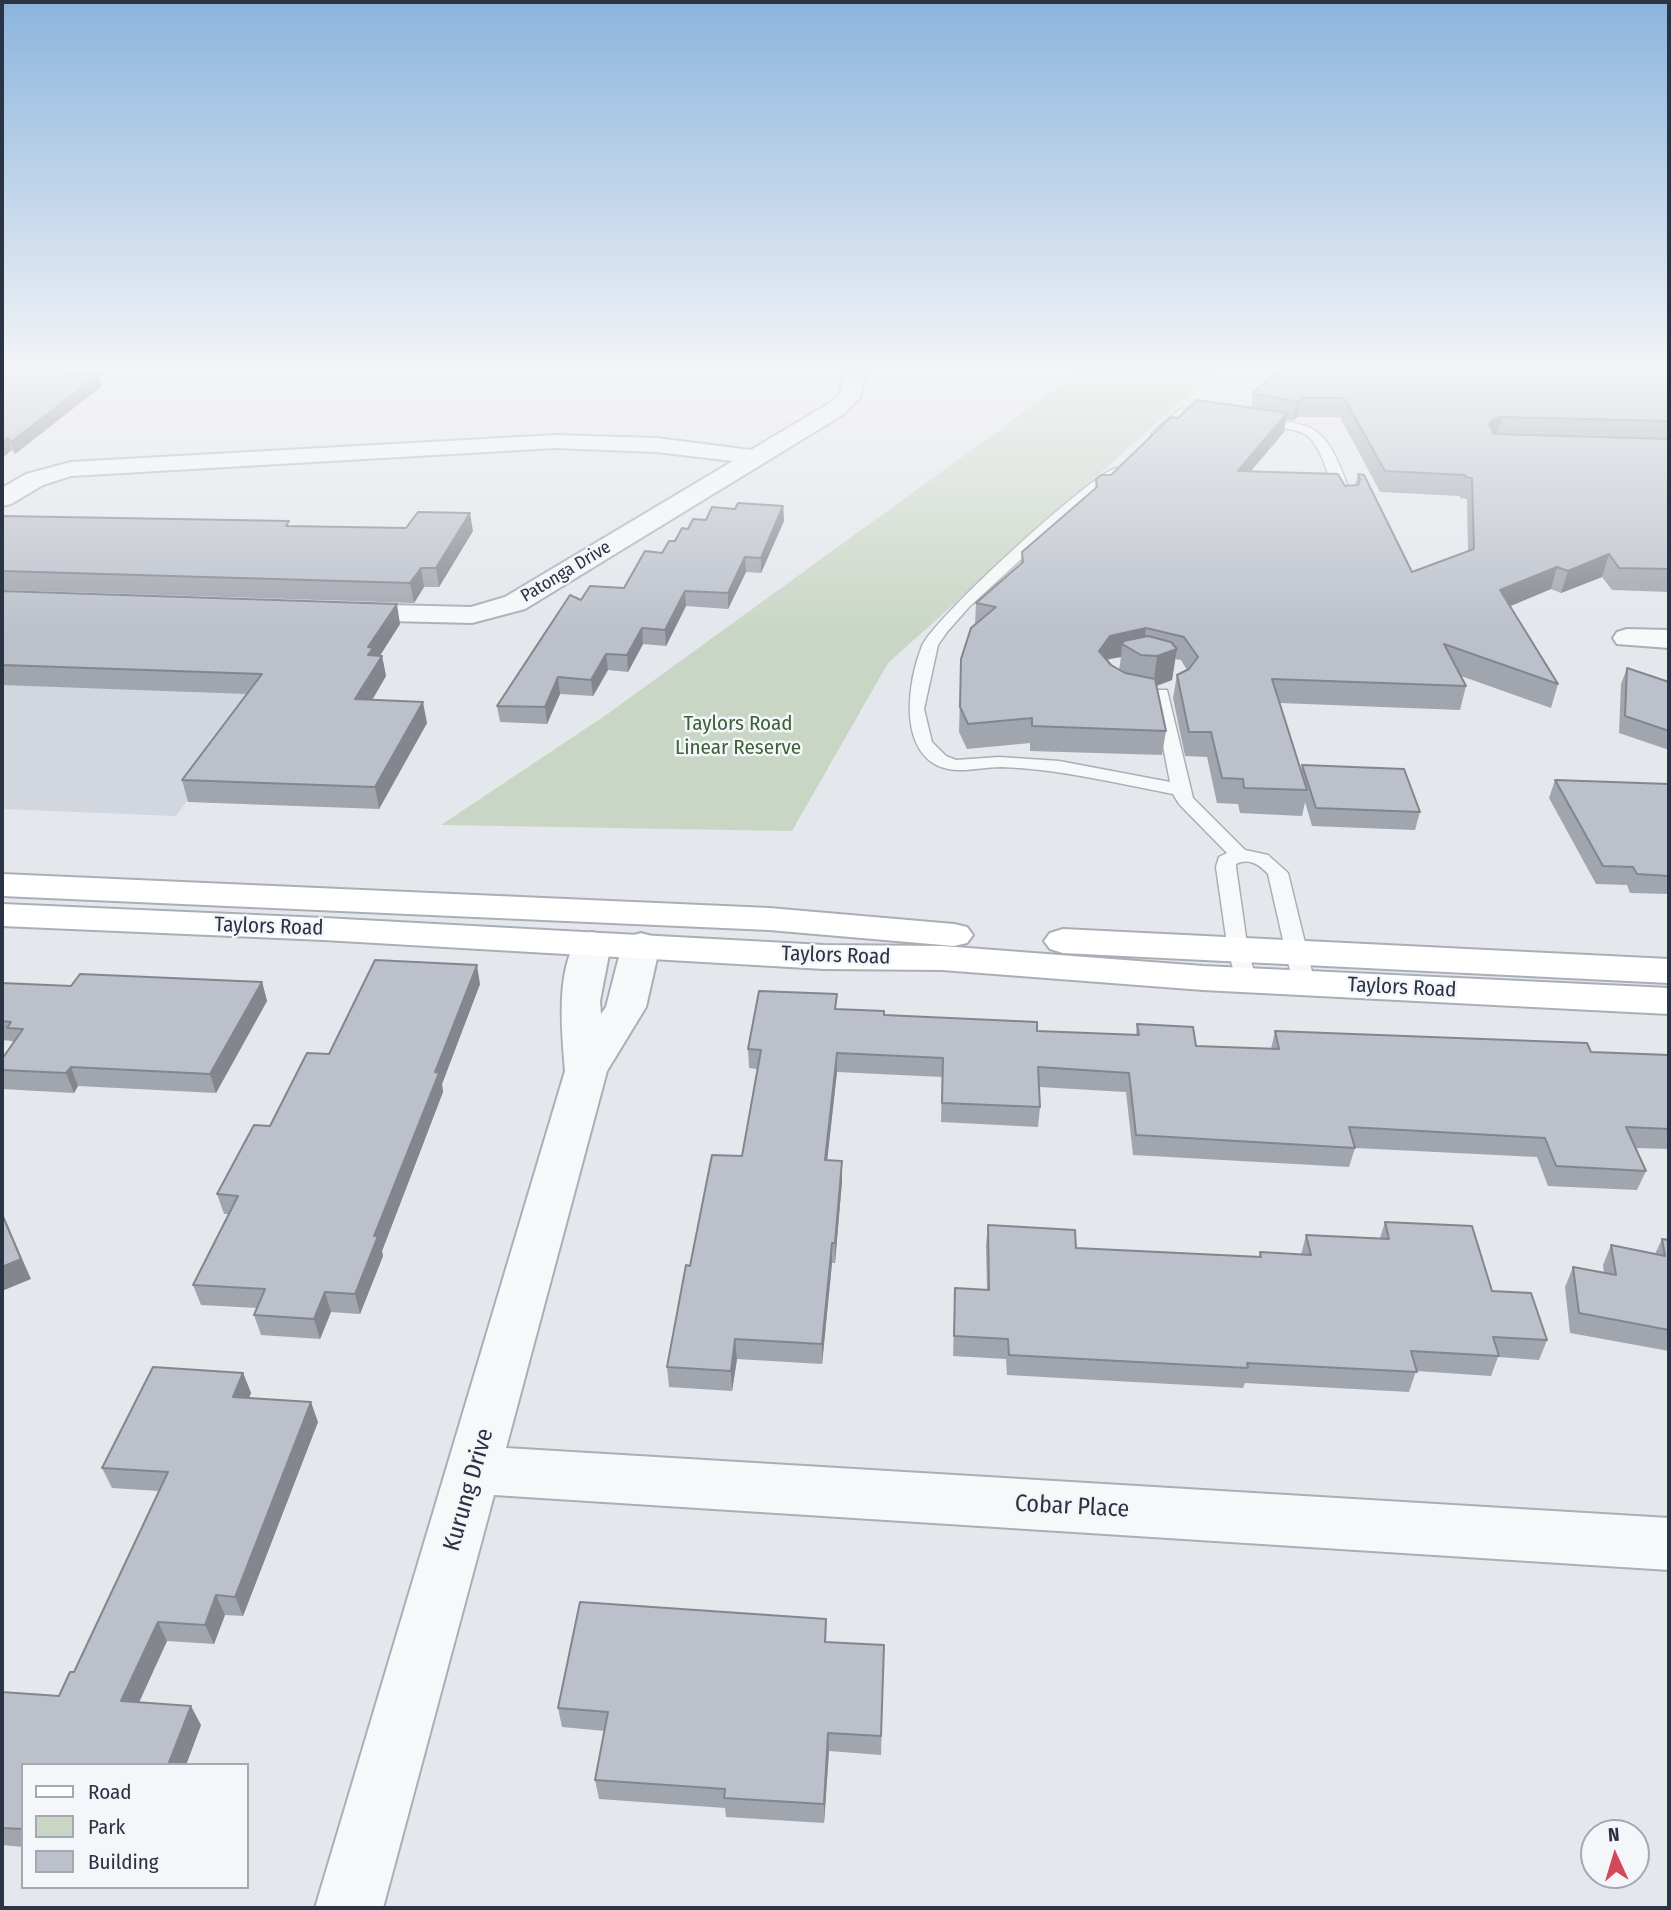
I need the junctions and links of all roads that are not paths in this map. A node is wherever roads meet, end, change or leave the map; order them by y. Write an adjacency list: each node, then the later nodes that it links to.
1 (286, 456): 6 (street)
2 (749, 456): 4 (street)
3 (1327, 456): 7 (lane)
4 (755, 457): 8 (street, Patonga Drive)
5 (1128, 461): 12 (lane)
6 (2, 499)
7 (1346, 501)
8 (329, 611)
9 (1627, 638): 10 (street)
10 (1669, 639)
11 (1180, 687): 12 (lane)
12 (1181, 790): 13 (lane)
13 (1240, 856): 18 (lane); 19 (lane)
14 (2, 885): 16 (main road, Taylors Road)
15 (2, 915): 17 (main road, Taylors Road)
16 (631, 930): 17 (main road, Taylors Road); 18 (main road, Taylors Road); 22 (street, Kurung Drive)
17 (592, 944): 22 (street, Kurung Drive)
18 (1242, 966): 19 (main road, Taylors Road)
19 (1300, 969): 20 (main road, Taylors Road); 21 (main road, Taylors Road)
20 (1669, 971)
21 (1669, 1001)
22 (586, 1071): 23 (street, Kurung Drive)
23 (475, 1470): 24 (street, Cobar Place); 25 (street, Kurung Drive)
24 (1669, 1544)
25 (349, 1908)

